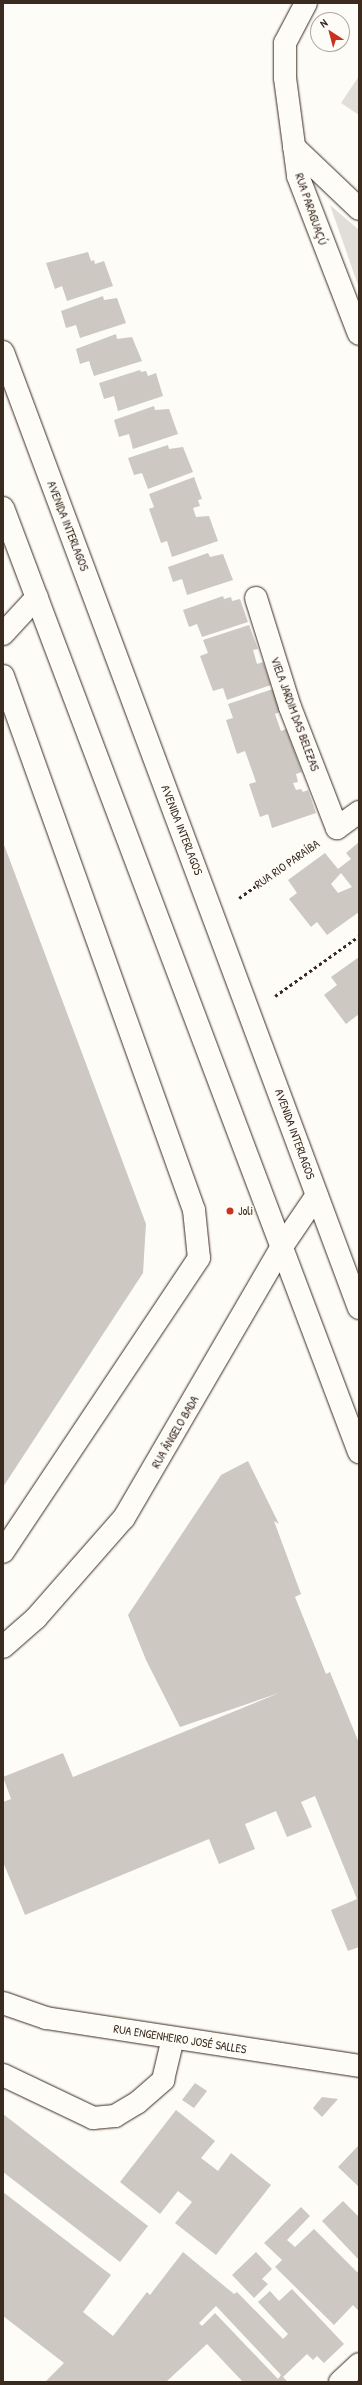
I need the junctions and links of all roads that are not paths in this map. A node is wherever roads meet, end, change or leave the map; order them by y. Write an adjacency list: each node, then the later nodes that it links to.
1 (301, 5): 2 (main road, RUA PARAGUAÇÚ)
2 (294, 147): 3 (main road); 4 (main road, RUA PARAGUAÇÚ)
3 (359, 209)
4 (359, 334)
5 (3, 352): 12 (main road, AVENIDA INTERLAGOS)
6 (3, 508): 7 (main road)
7 (36, 598): 9 (main road); 13 (main road)
8 (256, 598): 11 (main road, VIELA JARDIM DAS BELEZAS)
9 (3, 634)
10 (3, 676): 16 (main road)
11 (359, 812)
12 (317, 1195): 13 (main road, RUA ÂNGELO BADA); 14 (main road, AVENIDA INTERLAGOS)
13 (283, 1245): 15 (main road); 17 (main road, RUA ÂNGELO BADA)
14 (359, 1308)
15 (359, 1452)
16 (3, 1552)
17 (3, 1647)
18 (3, 2003): 19 (main road, RUA ENGENHEIRO JOSÉ SALLES)
19 (173, 2038): 20 (main road, RUA ENGENHEIRO JOSÉ SALLES); 21 (main road)
20 (359, 2066)
21 (3, 2075)
22 (359, 2364): 23 (main road)
23 (340, 2382)

